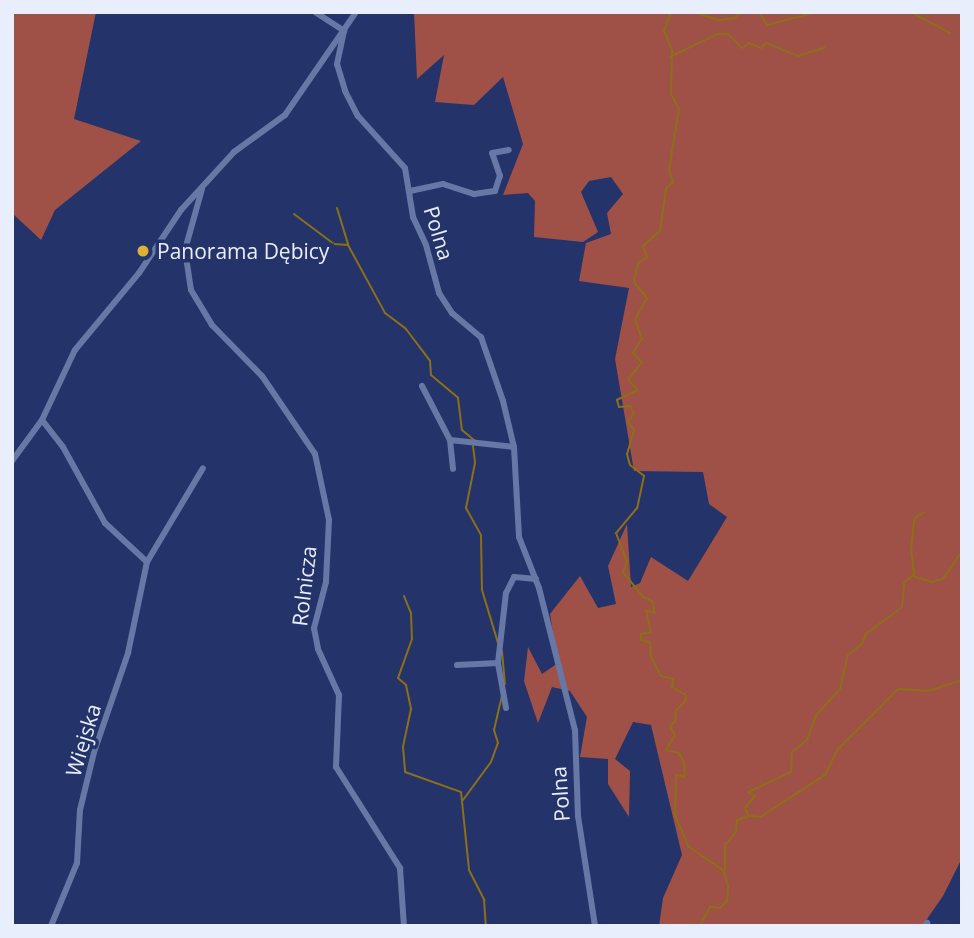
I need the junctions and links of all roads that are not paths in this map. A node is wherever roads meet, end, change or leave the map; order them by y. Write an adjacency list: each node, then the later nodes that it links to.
1 (315, 12): 3 (street)
2 (356, 12): 3 (street)
3 (344, 31): 5 (street); 6 (street, Polna)
4 (509, 150): 6 (street)
5 (202, 189): 8 (street); 20 (street, Rolnicza)
6 (410, 191): 10 (street, Polna)
7 (422, 386): 9 (street)
8 (42, 420): 11 (street); 14 (street)
9 (450, 440): 10 (street); 13 (street)
10 (514, 447): 15 (street, Polna)
11 (12, 461)
12 (203, 468): 14 (street, Wiejska)
13 (453, 469)
14 (147, 562): 19 (street, Wiejska)
15 (536, 579): 16 (street); 21 (street, Polna)
16 (498, 663): 17 (street); 18 (street)
17 (457, 665)
18 (506, 708)
19 (51, 926)
20 (404, 926)
21 (595, 926)

